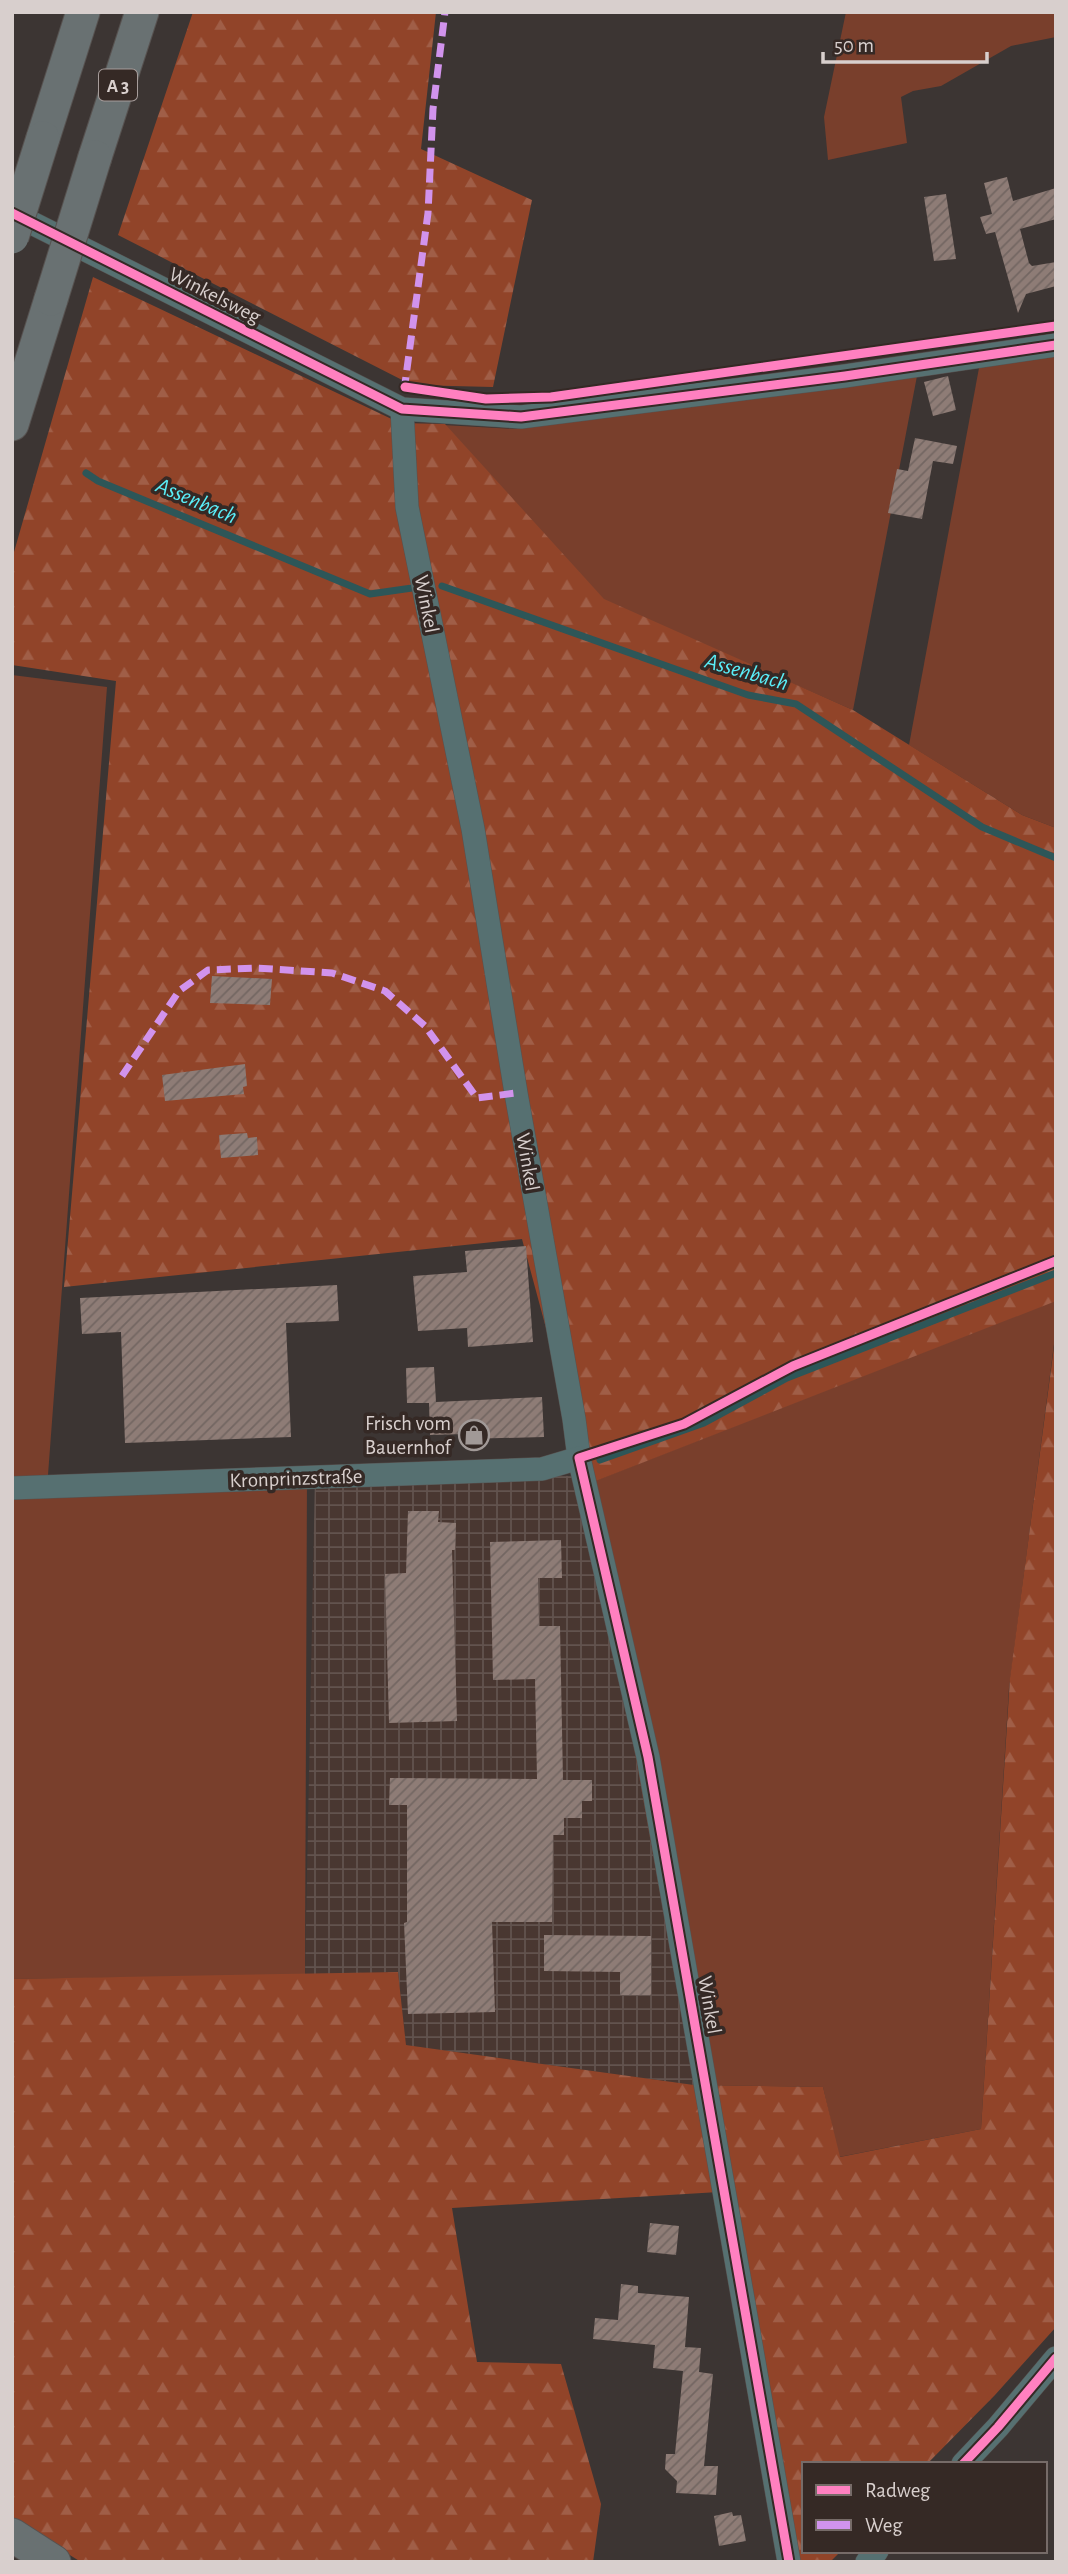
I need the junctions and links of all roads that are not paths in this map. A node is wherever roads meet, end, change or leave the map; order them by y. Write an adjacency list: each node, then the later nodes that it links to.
1 (83, 12): 4 (highway, bridge)
2 (142, 12): 7 (highway, A 3, bridge)
3 (12, 214): 6 (street, Winkelsweg)
4 (12, 237)
5 (1056, 345): 6 (street)
6 (402, 409): 8 (street, Winkel)
7 (12, 424)
8 (579, 1458): 9 (street, Kronprinzstraße); 14 (street, Winkel)
9 (12, 1488)
10 (1056, 2358): 11 (street)
11 (965, 2462)
12 (12, 2535): 13 (highway)
13 (54, 2562)
14 (789, 2562)

